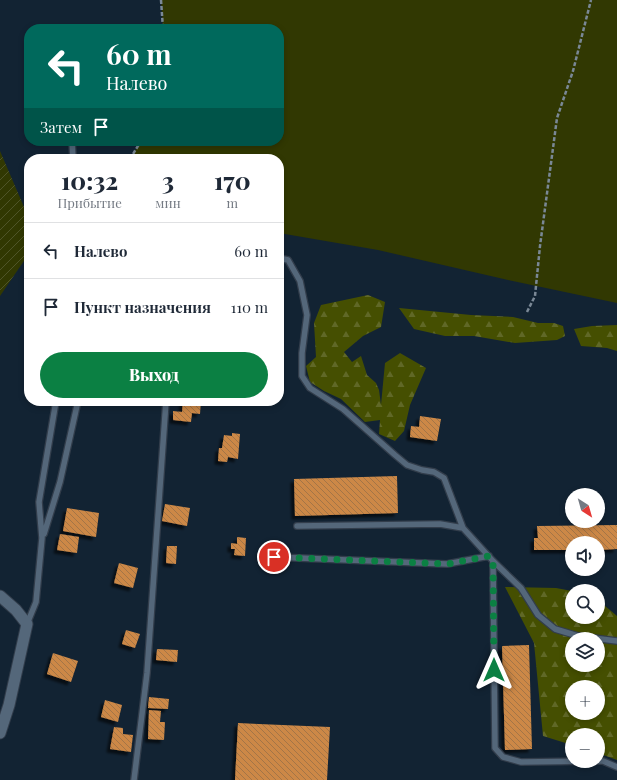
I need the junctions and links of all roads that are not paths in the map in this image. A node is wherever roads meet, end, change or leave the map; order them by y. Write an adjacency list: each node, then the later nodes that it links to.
1 (284, 259): 6 (lane)
2 (55, 406): 7 (lane)
3 (77, 406): 7 (lane)
4 (166, 406): 18 (lane)
5 (297, 526): 6 (lane)
6 (464, 528): 8 (lane)
7 (42, 538): 12 (lane)
8 (489, 556): 9 (lane); 10 (lane)
9 (274, 557)
10 (493, 561): 13 (lane); 15 (lane)
11 (0, 596): 12 (street)
12 (27, 624): 14 (street)
13 (617, 641)
14 (0, 733)
15 (565, 761)
16 (605, 762): 17 (lane)
17 (617, 767)
18 (134, 780)

